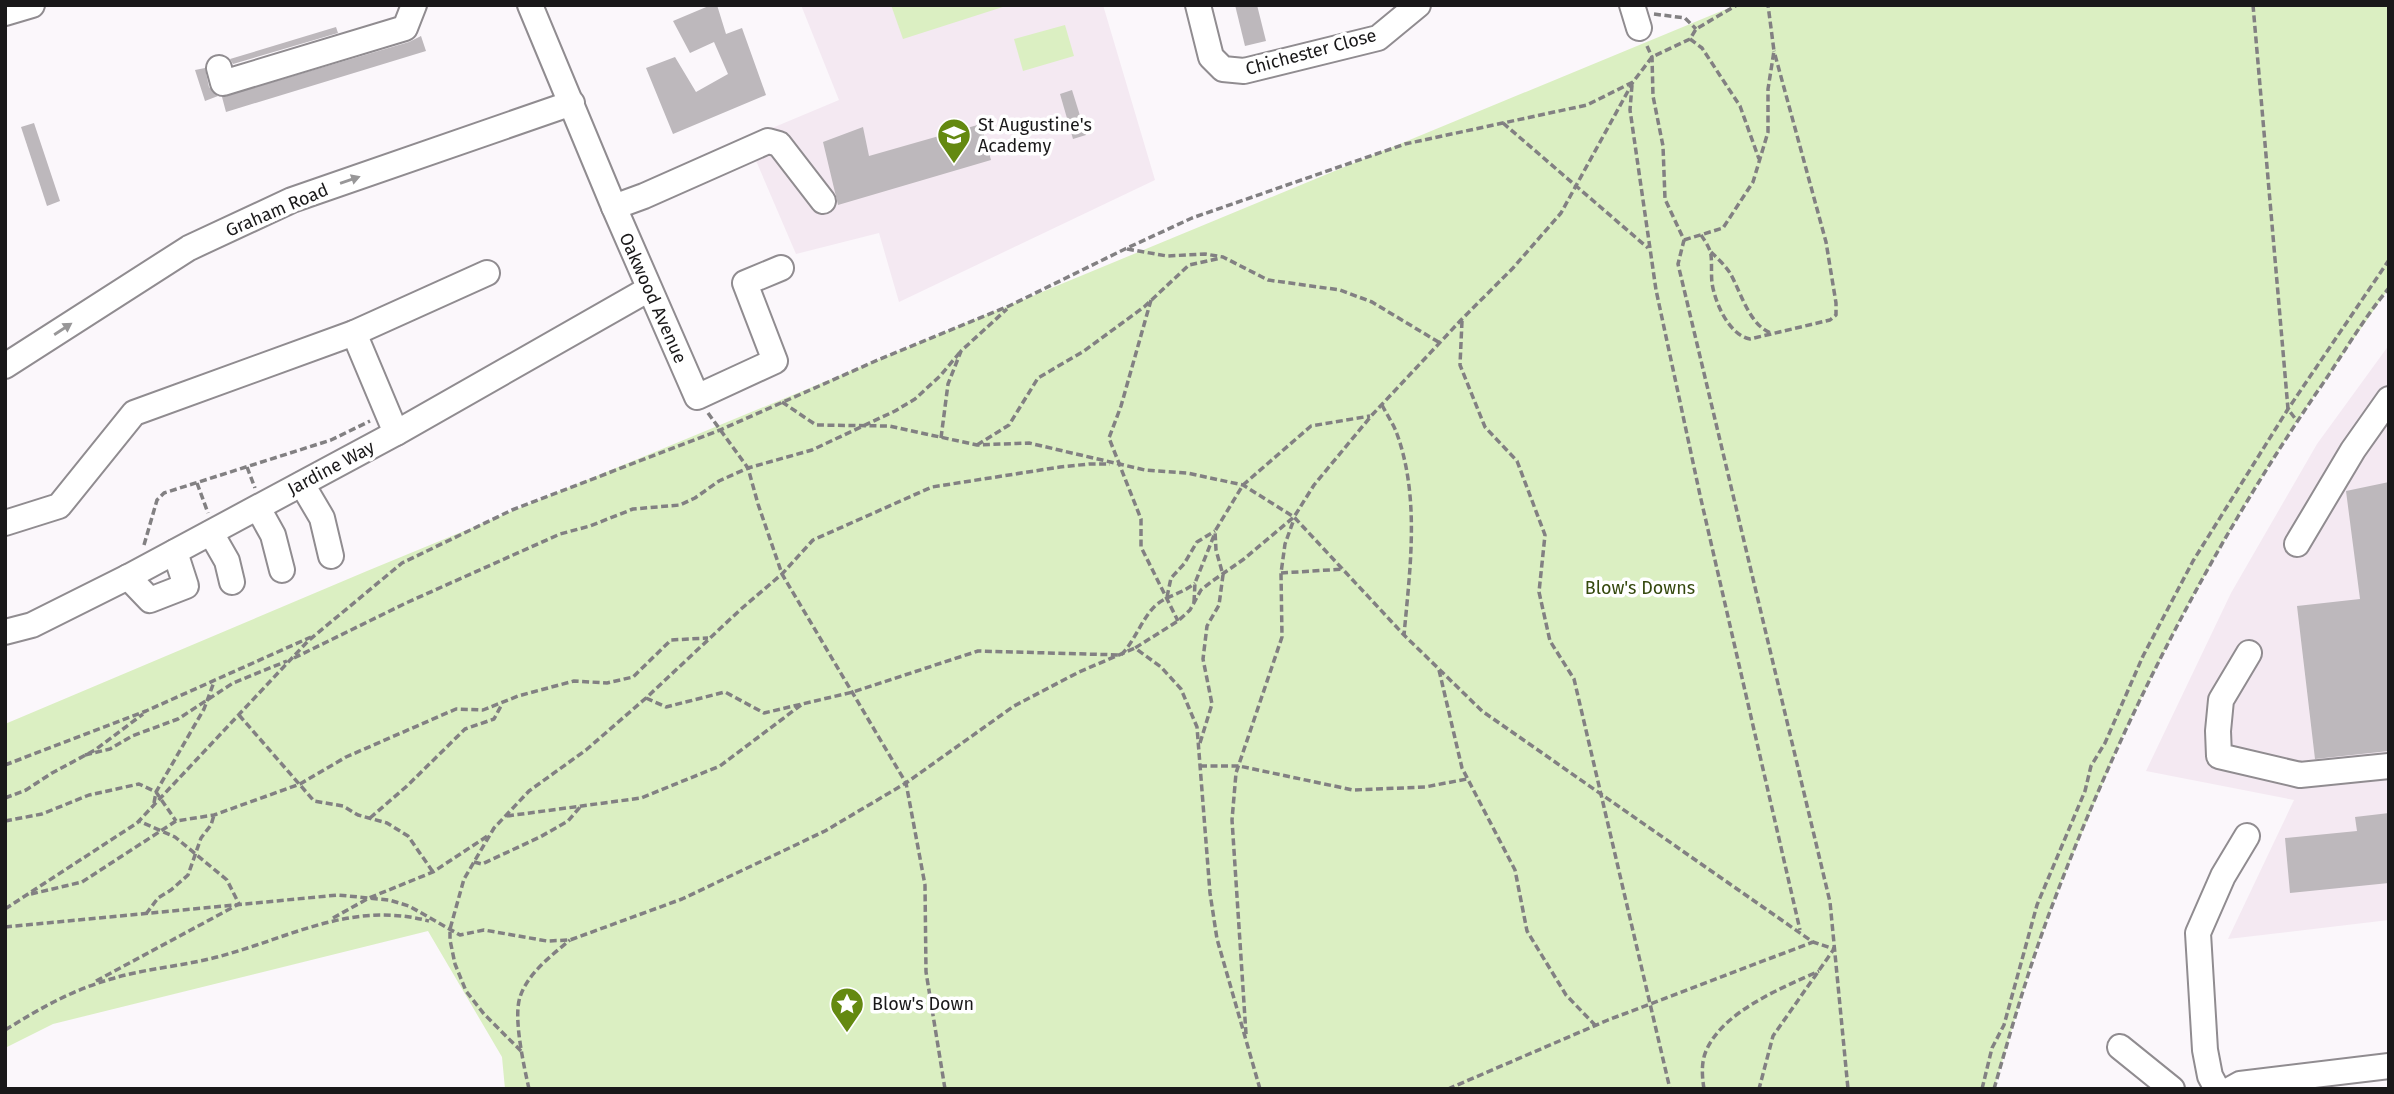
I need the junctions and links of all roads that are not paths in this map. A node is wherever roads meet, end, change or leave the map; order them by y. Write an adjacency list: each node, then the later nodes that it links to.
1 (32, 5): 6 (street)
2 (414, 5): 7 (street)
3 (530, 5): 8 (street, Oakwood Avenue)
4 (1198, 5): 5 (street, Chichester Close)
5 (1418, 5)
6 (5, 13)
7 (219, 68)
8 (572, 103): 10 (street, Oakwood Avenue); 15 (street, Graham Road, one-way to 8)
9 (823, 201): 10 (street)
10 (614, 206): 13 (street, Oakwood Avenue)
11 (781, 268): 13 (street, Oakwood Avenue)
12 (487, 274): 14 (street)
13 (649, 289): 17 (street, Jardine Way)
14 (354, 333): 17 (street); 20 (street)
15 (5, 366)
16 (2389, 399): 22 (street)
17 (392, 423): 18 (street, Jardine Way)
18 (302, 484): 19 (street, Jardine Way); 24 (street)
19 (258, 502): 21 (street, Jardine Way); 25 (street)
20 (5, 523)
21 (211, 527): 23 (street, Jardine Way); 27 (street)
22 (2297, 544)
23 (175, 552): 26 (street, Jardine Way); 26 (street)
24 (331, 556)
25 (282, 570)
26 (132, 576): 28 (street, Jardine Way)
27 (232, 582)
28 (5, 632)
29 (2249, 653): 30 (street)
30 (2389, 766)
31 (2247, 836): 35 (street)
32 (2120, 1047): 34 (street)
33 (2389, 1066): 36 (street)
34 (2172, 1089)
35 (2217, 1089)
36 (2231, 1089)

